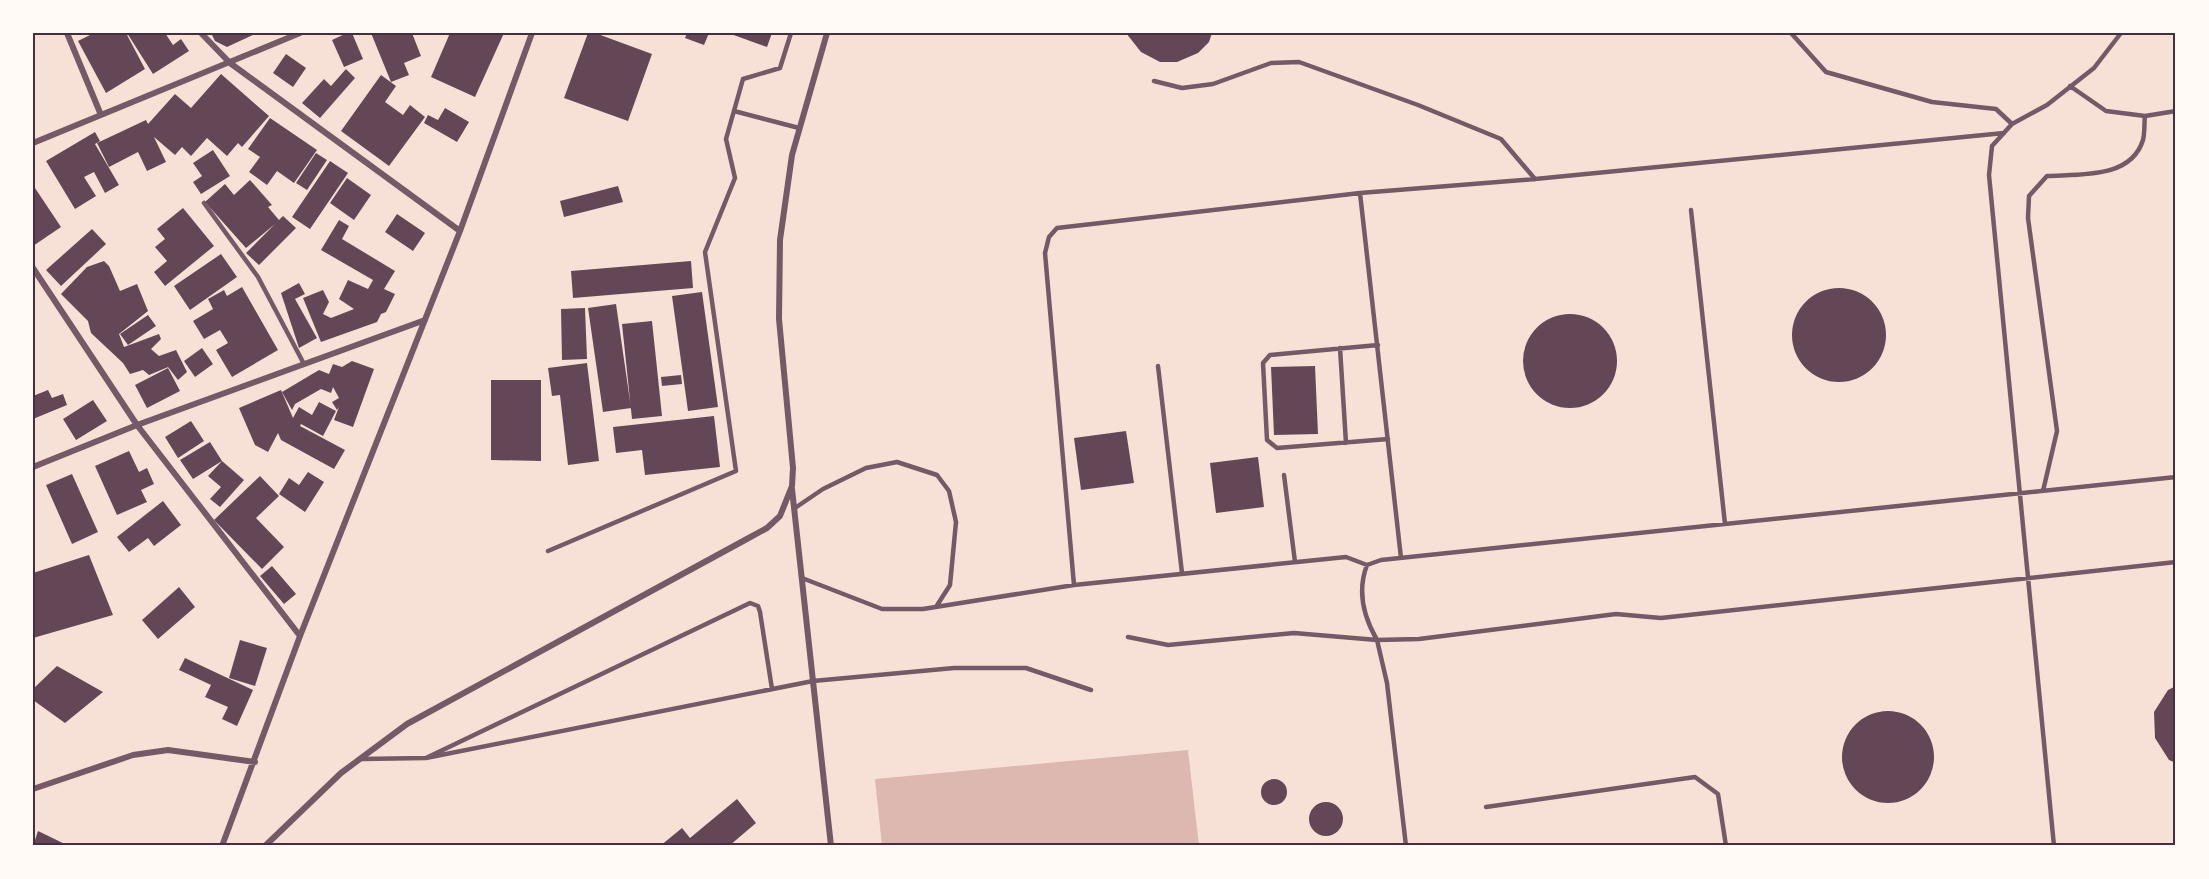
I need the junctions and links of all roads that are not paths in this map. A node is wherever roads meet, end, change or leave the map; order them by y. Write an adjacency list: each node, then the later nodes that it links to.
1 (67, 33): 14 (street)
2 (201, 33): 9 (street)
3 (300, 33): 9 (street)
4 (532, 33): 24 (street)
5 (791, 33): 12 (lane)
6 (827, 33): 17 (street)
7 (1791, 33): 16 (lane)
8 (2121, 33): 11 (lane)
9 (230, 63): 14 (street); 24 (street)
10 (1154, 81): 20 (lane)
11 (2070, 86): 15 (lane); 16 (lane)
12 (734, 111): 17 (lane); 42 (lane)
13 (2176, 111): 15 (lane)
14 (101, 115): 19 (street)
15 (2145, 116): 38 (lane)
16 (2012, 124): 18 (lane)
17 (799, 128): 37 (street)
18 (2004, 133): 20 (lane); 39 (lane)
19 (33, 143)
20 (1535, 179): 21 (lane)
21 (1360, 193): 27 (lane); 50 (lane)
22 (204, 202): 29 (lane)
23 (1691, 210): 41 (lane)
24 (460, 231): 26 (street)
25 (33, 268): 31 (street)
26 (425, 320): 29 (street); 52 (street)
27 (1378, 345): 28 (lane); 32 (lane)
28 (1340, 348): 33 (lane); 33 (lane)
29 (304, 364): 31 (street)
30 (1158, 366): 47 (lane)
31 (137, 425): 34 (street); 52 (street)
32 (1388, 439): 33 (lane); 43 (lane)
33 (1346, 443)
34 (33, 467)
35 (1284, 475): 44 (lane)
36 (2176, 477): 38 (lane)
37 (792, 486): 40 (street); 59 (street)
38 (2043, 491): 39 (lane)
39 (2020, 493): 41 (lane); 48 (lane)
40 (795, 508): 49 (street); 51 (lane)
41 (1725, 524): 43 (lane)
42 (548, 551)
43 (1401, 558): 46 (lane)
44 (1295, 562): 46 (lane); 47 (lane)
45 (2176, 562): 48 (lane)
46 (1367, 565): 54 (lane)
47 (1182, 573): 50 (lane)
48 (2028, 576): 54 (lane); 68 (lane)
49 (802, 578): 51 (lane); 55 (street)
50 (1074, 585): 51 (lane)
51 (936, 607)
52 (300, 636): 60 (street)
53 (1128, 637): 54 (lane)
54 (1377, 640): 66 (lane)
55 (813, 681): 56 (lane); 57 (lane); 65 (street)
56 (772, 689): 58 (lane); 58 (lane)
57 (1091, 690)
58 (426, 758): 59 (lane)
59 (361, 759): 64 (street)
60 (255, 762): 61 (street); 63 (street)
61 (33, 789)
62 (1486, 807): 67 (lane)
63 (222, 846)
64 (265, 846)
65 (831, 846)
66 (1406, 846)
67 (1726, 846)
68 (2054, 846)

